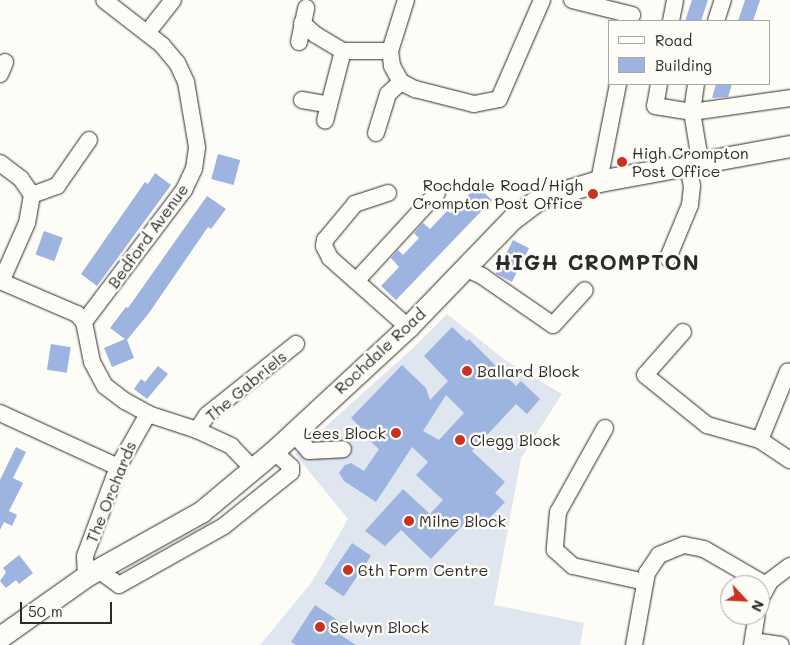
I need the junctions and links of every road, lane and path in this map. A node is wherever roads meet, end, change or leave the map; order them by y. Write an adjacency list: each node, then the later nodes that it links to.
1 (104, 0): 11 (street, Bedford Avenue)
2 (173, 0): 11 (street)
3 (406, 0): 14 (street)
4 (542, 0): 15 (street)
5 (572, 0): 8 (street)
6 (674, 0): 9 (street)
7 (723, 0): 10 (street)
8 (633, 12)
9 (670, 20)
10 (716, 20)
11 (147, 33): 38 (street, Bedford Avenue)
12 (299, 42): 13 (street)
13 (343, 51): 14 (street); 21 (street)
14 (390, 51): 15 (street)
15 (401, 82): 24 (street)
16 (618, 85): 29 (street)
17 (659, 85): 22 (street)
18 (696, 85): 22 (street)
19 (790, 98): 22 (street)
20 (302, 100): 21 (street)
21 (329, 105): 23 (street)
22 (692, 112): 27 (street)
23 (325, 121)
24 (376, 133)
25 (89, 140): 32 (street)
26 (790, 146): 27 (main road, Rochdale Road)
27 (694, 162): 29 (main road, Rochdale Road); 33 (street)
28 (0, 163): 32 (street)
29 (599, 181): 34 (main road, Rochdale Road)
30 (388, 193): 35 (street)
31 (437, 193): 35 (street)
32 (32, 195): 36 (street)
33 (668, 258)
34 (465, 268): 37 (street); 39 (main road, Rochdale Road)
35 (357, 280): 39 (street)
36 (0, 282): 38 (street)
37 (585, 290)
38 (84, 322): 43 (street)
39 (408, 327): 47 (main road, Rochdale Road)
40 (683, 332): 48 (street)
41 (296, 344): 46 (street, The Gabriels)
42 (788, 371): 48 (street)
43 (148, 414): 46 (street); 52 (street, The Orchards)
44 (2, 420): 52 (street)
45 (605, 428): 57 (street)
46 (197, 430): 53 (street)
47 (293, 433): 49 (street); 50 (main road, Rochdale Road)
48 (760, 440): 51 (street)
49 (343, 449)
50 (274, 451): 53 (main road, Rochdale Road); 55 (street)
51 (790, 460)
52 (118, 467): 55 (street, The Orchards)
53 (253, 469): 55 (main road, Rochdale Road)
54 (790, 566): 58 (street)
55 (92, 573): 60 (main road, Rochdale Road)
56 (739, 575): 57 (street)
57 (645, 582): 62 (street)
58 (770, 586)
59 (756, 625): 61 (street)
60 (0, 637)
61 (753, 643): 63 (street)
62 (634, 645)
63 (781, 645)

